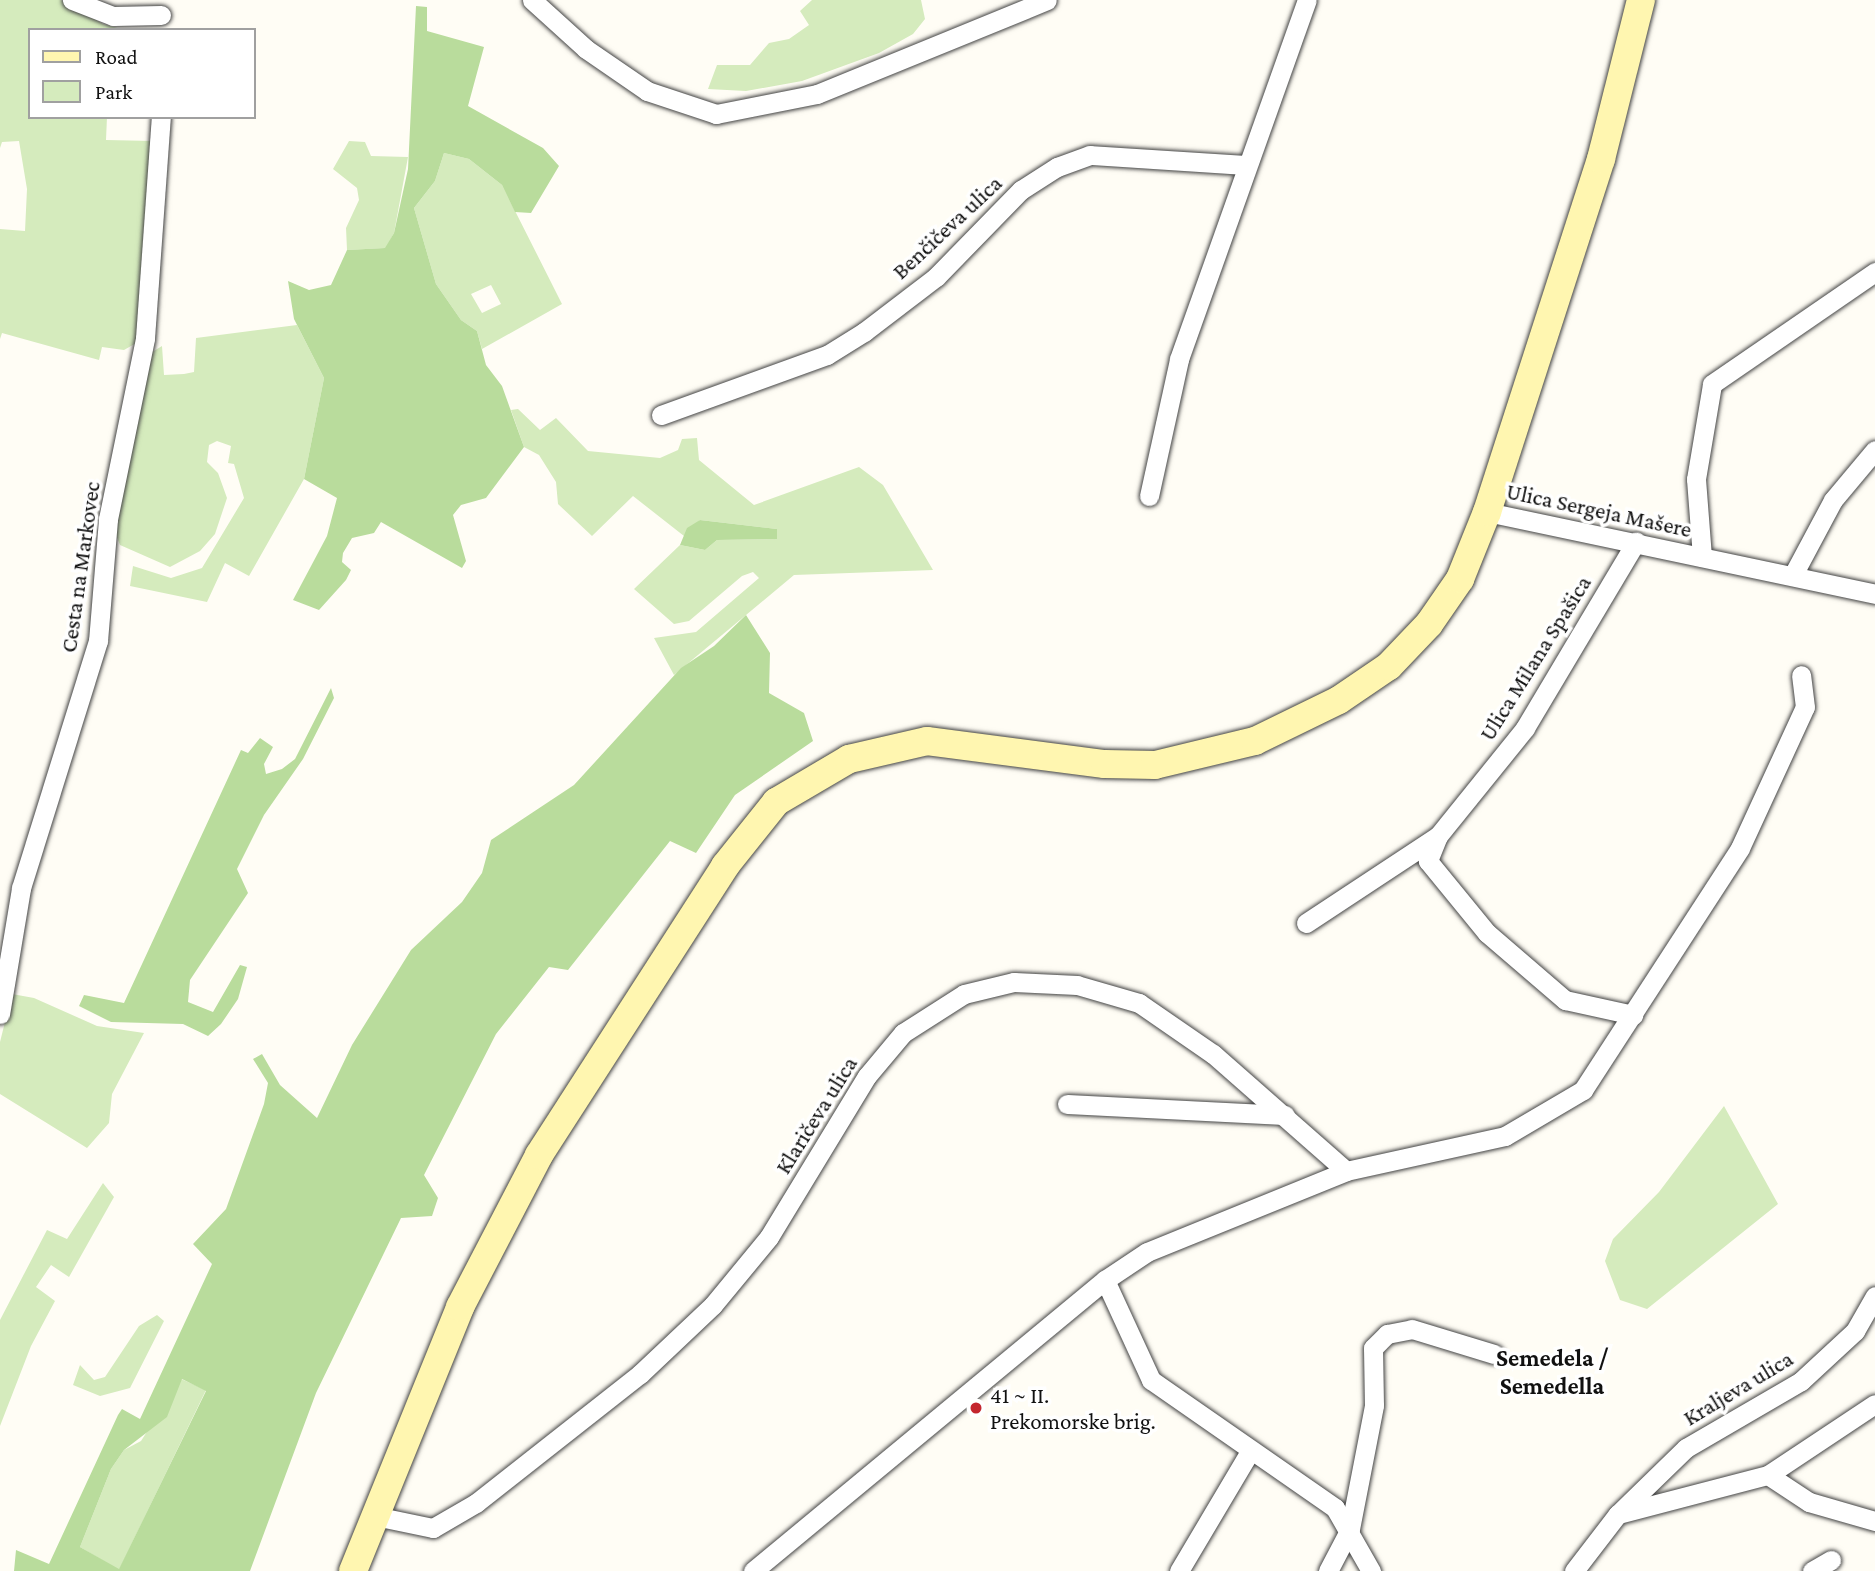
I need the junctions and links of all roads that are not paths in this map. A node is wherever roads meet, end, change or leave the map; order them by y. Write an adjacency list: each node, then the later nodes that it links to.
1 (72, 0): 6 (street)
2 (532, 0): 3 (street)
3 (1047, 0)
4 (1307, 0): 8 (street)
5 (1641, 0): 13 (street)
6 (161, 15)
7 (161, 119): 21 (street, Cesta na Markovec)
8 (1244, 165): 10 (street, Benčičeva ulica); 12 (street)
9 (1875, 272): 15 (street, Ulica Sergeja Mašere)
10 (661, 415)
11 (1875, 450): 16 (street)
12 (1149, 496)
13 (1487, 512): 14 (street, Ulica Sergeja Mašere); 33 (street)
14 (1636, 542): 15 (street, Ulica Sergeja Mašere); 19 (street, Ulica Milana Spašica)
15 (1702, 557): 16 (street, Ulica Sergeja Mašere)
16 (1793, 575): 17 (street, Ulica Sergeja Mašere)
17 (1875, 594)
18 (1801, 675): 22 (street)
19 (1438, 836): 20 (street, Ulica Milana Spašica); 22 (street)
20 (1306, 923)
21 (0, 1014)
22 (1633, 1015): 25 (street)
23 (1067, 1104): 24 (street)
24 (1285, 1115): 25 (street, Klaričeva ulica); 33 (street, Klaričeva ulica)
25 (1346, 1171): 26 (street)
26 (1105, 1280): 30 (street); 38 (street)
27 (1875, 1296): 32 (street, Kraljeva ulica)
28 (1494, 1354): 35 (street)
29 (1875, 1404): 31 (street)
30 (1249, 1453): 35 (street); 39 (street)
31 (1768, 1475): 32 (street); 34 (street)
32 (1617, 1515): 42 (street, Kraljeva ulica)
33 (374, 1516): 37 (street)
34 (1875, 1521)
35 (1350, 1529): 40 (street); 41 (street)
36 (1830, 1560): 43 (street)
37 (353, 1571)
38 (753, 1571)
39 (1180, 1571)
40 (1328, 1571)
41 (1371, 1571)
42 (1574, 1571)
43 (1812, 1571)

